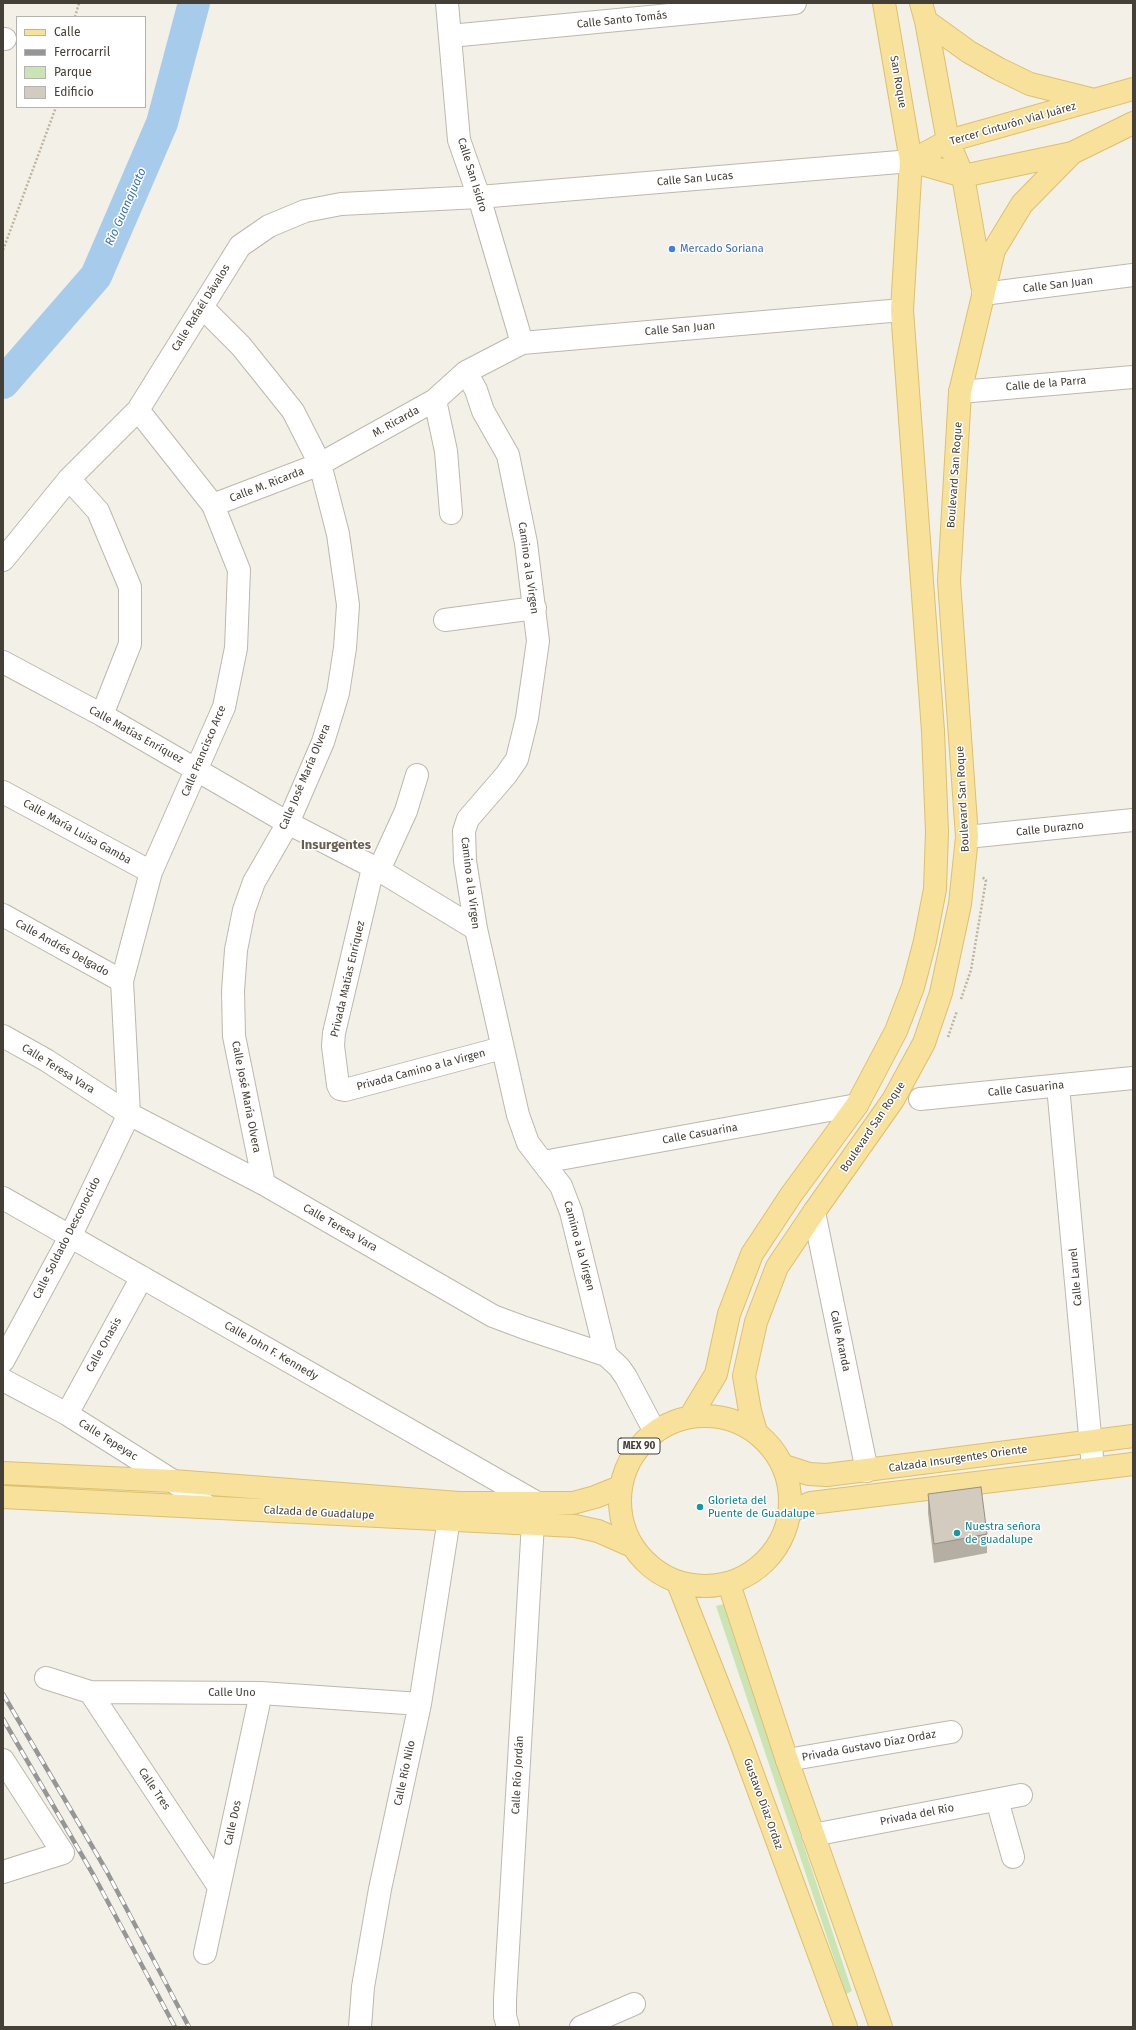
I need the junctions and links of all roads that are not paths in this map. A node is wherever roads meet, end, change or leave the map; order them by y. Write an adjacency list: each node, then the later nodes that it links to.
1 (447, 3): 5 (street, Calle San Isidro)
2 (795, 3): 5 (street, Calle Santo Tomás)
3 (884, 3): 11 (main road, San Roque)
4 (923, 12): 7 (main road); 9 (main road)
5 (450, 36): 13 (street, Calle San Isidro)
6 (1133, 89): 7 (main road, Tercer Cinturón Vial Juárez)
7 (1097, 101): 9 (main road, Tercer Cinturón Vial Juárez)
8 (1133, 123): 10 (main road)
9 (948, 141): 11 (main road, Tercer Cinturón Vial Juárez); 12 (main road, Boulevard San Roque)
10 (1072, 153): 12 (main road); 15 (main road)
11 (912, 161): 12 (main road); 13 (street, Calle San Lucas); 17 (main road)
12 (963, 176): 15 (main road, Boulevard San Roque)
13 (479, 197): 16 (street, Calle Rafaél Dávalos); 18 (street, Calle San Isidro)
14 (1133, 275): 15 (street, Calle San Juan)
15 (983, 294): 21 (main road, Boulevard San Roque)
16 (202, 307): 23 (street, Calle Rafaél Dávalos); 24 (street, Calle José María Olvera)
17 (902, 310): 18 (street, Calle San Juan); 50 (main road)
18 (522, 343): 19 (street, Calle San Juan)
19 (466, 372): 22 (street, M. Ricarda); 29 (street, Camino a la Virgen)
20 (1133, 377): 21 (street, Calle de la Parra)
21 (960, 392): 38 (main road, Boulevard San Roque)
22 (435, 400): 24 (street, M. Ricarda); 27 (street)
23 (138, 410): 25 (street, Calle Rafaél Dávalos); 26 (street, Calle Francisco Arce)
24 (320, 464): 26 (street, Calle M. Ricarda); 37 (street, Calle José María Olvera)
25 (70, 479): 28 (street, Calle Rafaél Dávalos); 32 (street)
26 (213, 505): 33 (street, Calle Francisco Arce)
27 (451, 513)
28 (3, 560)
29 (535, 608): 30 (street); 42 (street, Camino a la Virgen)
30 (445, 620)
31 (3, 662): 32 (street, Calle Matías Enríquez)
32 (102, 715): 33 (street, Calle Matías Enríquez)
33 (197, 769): 37 (street, Calle Matías Enríquez); 40 (street, Calle Francisco Arce)
34 (417, 775): 39 (street, Privada Matías Enríquez)
35 (3, 792): 40 (street, Calle María Luisa Gamba)
36 (1133, 820): 38 (street, Calle Durazno)
37 (288, 823): 39 (street, Calle Matías Enríquez); 53 (street, Calle José María Olvera)
38 (967, 837): 55 (main road, Boulevard San Roque)
39 (376, 870): 42 (street, Calle Matías Enríquez); 48 (street, Privada Matías Enríquez)
40 (151, 872): 43 (street, Calle Francisco Arce)
41 (3, 915): 43 (street, Calle Andrés Delgado)
42 (476, 928): 45 (street, Camino a la Virgen)
43 (122, 981): 51 (street, Calle Francisco Arce)
44 (3, 1036): 51 (street, Calle Teresa Vara)
45 (502, 1048): 48 (street, Privada Camino a la Virgen); 52 (street, Camino a la Virgen)
46 (1133, 1078): 47 (street, Calle Casuarina)
47 (1058, 1086): 49 (street, Calle Casuarina); 66 (street, Calle Laurel)
48 (340, 1089)
49 (920, 1099)
50 (857, 1106): 52 (street, Calle Casuarina); 62 (main road)
51 (129, 1114): 53 (street, Calle Teresa Vara); 56 (street, Calle Soldado Desconocido)
52 (542, 1162): 58 (street, Camino a la Virgen)
53 (264, 1184): 58 (street, Calle Teresa Vara)
54 (3, 1198): 56 (street, Calle John F. Kennedy)
55 (814, 1212): 64 (main road, Boulevard San Roque); 70 (street, Calle Aranda)
56 (70, 1237): 57 (street, Calle John F. Kennedy); 59 (street, Calle Soldado Desconocido)
57 (142, 1277): 61 (street, Calle Onasis); 77 (street, Calle John F. Kennedy)
58 (606, 1355): 63 (street, Calle Teresa Vara)
59 (3, 1361)
60 (3, 1380): 61 (street, Calle Tepeyac)
61 (67, 1414): 72 (street, Calle Tepeyac)
62 (690, 1417): 63 (main road, MEX 90); 64 (main road, MEX 90)
63 (655, 1432): 73 (main road, MEX 90)
64 (756, 1432): 68 (main road, MEX 90)
65 (1133, 1436): 66 (main road, Calzada Insurgentes Oriente)
66 (1091, 1441): 69 (street, Calle Laurel); 70 (main road, Calzada Insurgentes Oriente)
67 (1133, 1464): 69 (main road)
68 (784, 1466): 70 (main road, Calzada Insurgentes Oriente); 76 (main road, MEX 90)
69 (1093, 1468): 76 (main road)
70 (867, 1471)
71 (3, 1473): 72 (main road, Calzada de Guadalupe / MEX 90)
72 (173, 1481): 75 (street, Calle Tepeyac); 77 (main road, Calzada de Guadalupe / MEX 90)
73 (620, 1487): 77 (main road, Calzada de Guadalupe / MEX 90); 79 (main road, MEX 90)
74 (3, 1497): 75 (main road, Calzada de Guadalupe / MEX 90)
75 (208, 1507): 78 (main road, Calzada de Guadalupe / MEX 90)
76 (791, 1511): 81 (main road, MEX 90)
77 (536, 1514): 78 (main road, Calzada de Guadalupe / MEX 90); 79 (main road, Calzada de Guadalupe / MEX 90); 98 (street, Calle Río Jordán)
78 (449, 1519): 85 (street, Calle Río Nilo)
79 (632, 1546): 80 (main road, MEX 90)
80 (678, 1583): 81 (main road, MEX 90); 100 (main road, Gustavo Díaz Ordaz)
81 (729, 1584): 88 (main road)
82 (46, 1678): 83 (street, Calle Uno)
83 (90, 1692): 84 (street, Calle Uno); 94 (street, Calle Tres)
84 (261, 1693): 85 (street, Calle Uno); 94 (street, Calle Dos)
85 (420, 1704): 97 (street, Calle Río Nilo)
86 (951, 1732): 88 (street, Privada Gustavo Díaz Ordaz)
87 (3, 1760): 93 (street)
88 (787, 1760): 91 (main road)
89 (1021, 1795): 90 (street, Privada del Río)
90 (997, 1800): 91 (street, Privada del Río); 92 (street)
91 (813, 1834): 101 (main road)
92 (1012, 1858)
93 (3, 1872)
94 (219, 1887): 95 (street, Calle Dos)
95 (205, 1953)
96 (634, 2004): 99 (street)
97 (360, 2027)
98 (508, 2027)
99 (581, 2027)
100 (846, 2027)
101 (881, 2027)

